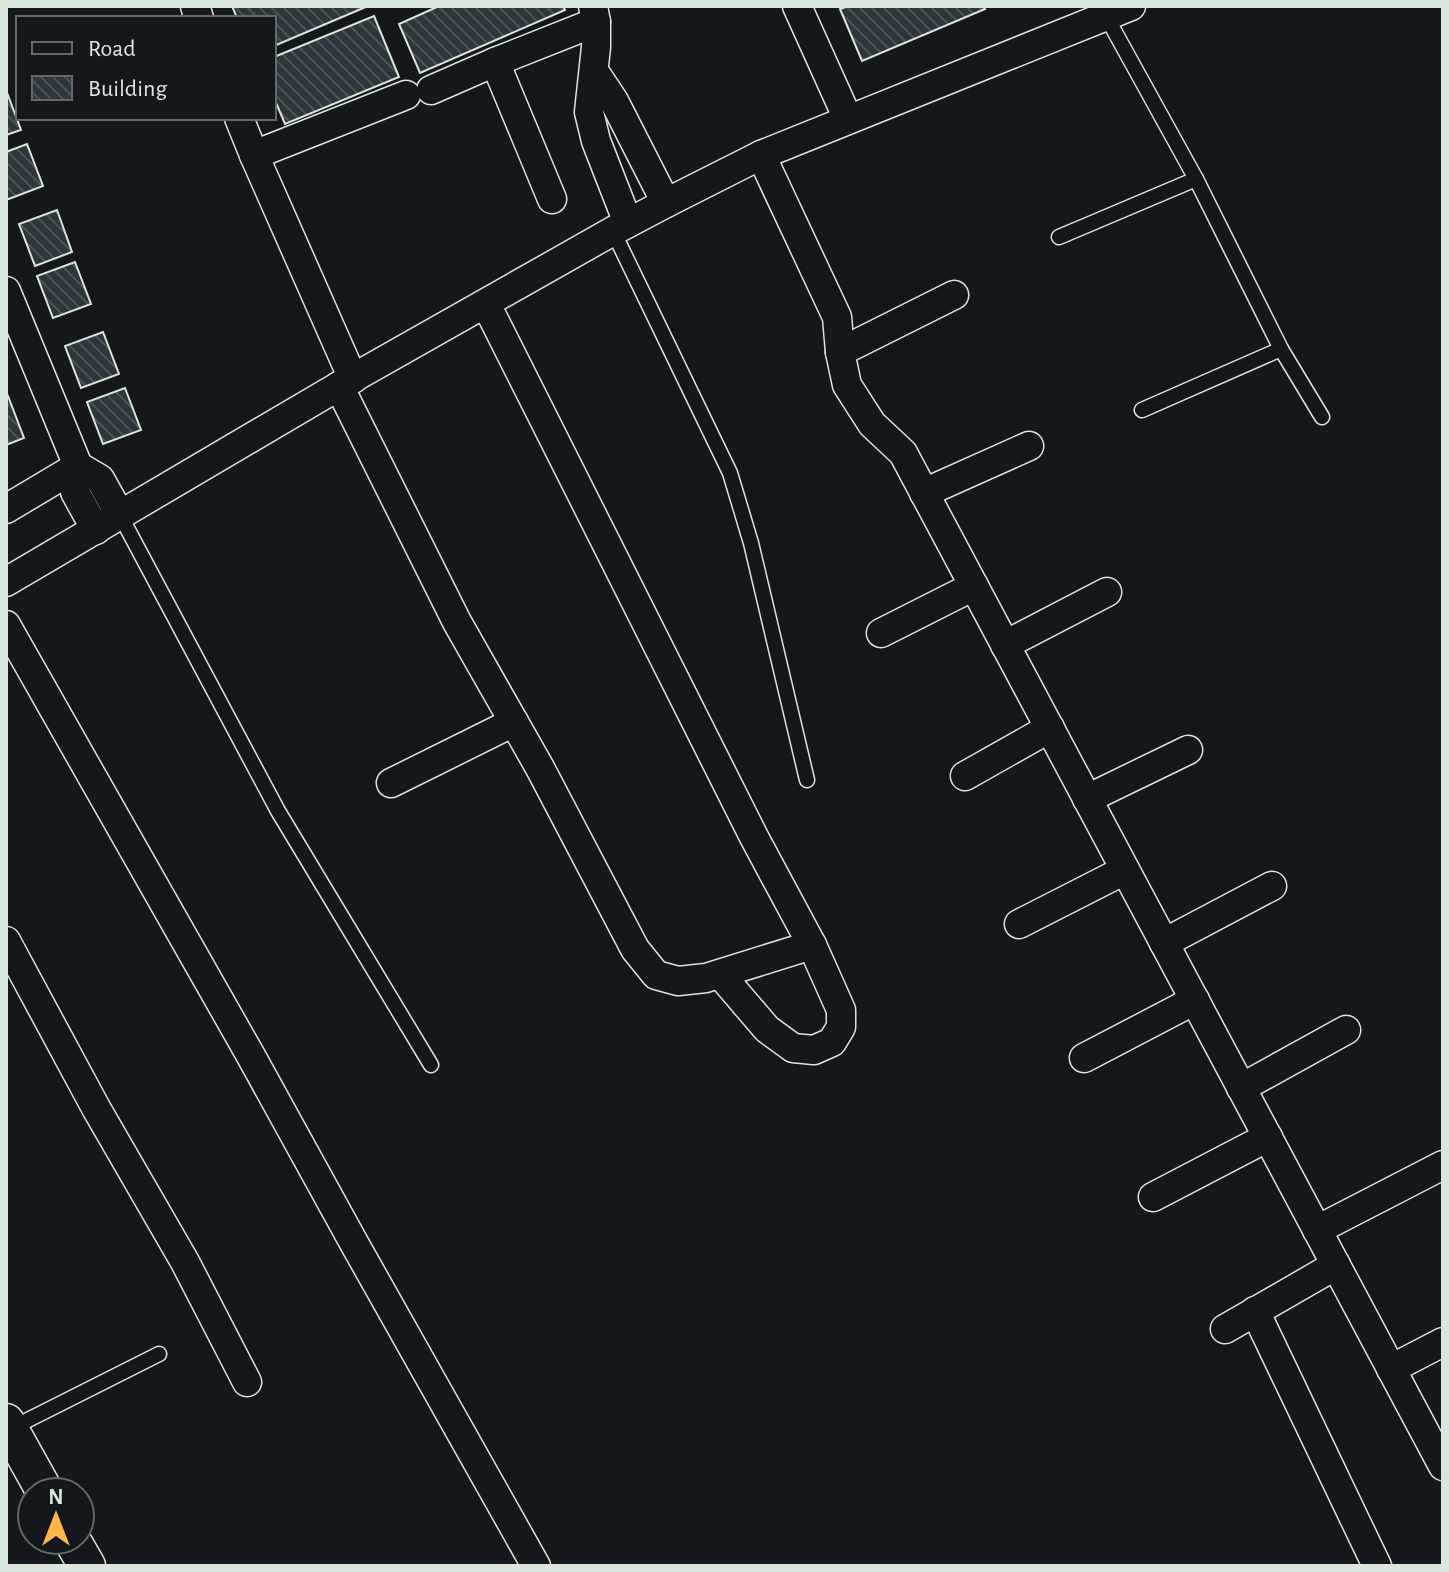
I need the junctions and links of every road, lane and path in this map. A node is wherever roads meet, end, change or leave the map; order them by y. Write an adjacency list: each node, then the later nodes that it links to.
1 (797, 6): 6 (street)
2 (1118, 11): 6 (street); 10 (lane)
3 (595, 14): 4 (street); 5 (street)
4 (495, 62): 8 (street); 11 (street)
5 (594, 71): 12 (street); 13 (street)
6 (848, 119): 9 (street)
7 (240, 120): 8 (street)
8 (254, 155): 20 (street)
9 (761, 155): 12 (street); 19 (street)
10 (1196, 179): 14 (lane); 18 (lane)
11 (552, 199)
12 (666, 203): 13 (street)
13 (620, 227): 17 (street); 39 (lane)
14 (1059, 237)
15 (6, 291): 24 (street)
16 (954, 295): 19 (street)
17 (486, 304): 20 (street); 47 (street)
18 (1281, 349): 21 (lane); 22 (lane)
19 (840, 352): 25 (street)
20 (346, 382): 27 (street); 35 (street)
21 (1142, 410)
22 (1322, 417)
23 (1029, 446): 25 (street)
24 (78, 466): 26 (street); 27 (street); 28 (street)
25 (924, 493): 30 (street)
26 (6, 509)
27 (120, 515): 28 (street); 52 (lane)
28 (96, 530): 29 (street)
29 (6, 582)
30 (974, 586): 33 (street); 34 (street)
31 (1107, 592): 34 (street)
32 (6, 625): 68 (street)
33 (881, 633)
34 (1005, 645): 36 (street)
35 (514, 722): 40 (street); 48 (street)
36 (1050, 728): 38 (street); 41 (street)
37 (1188, 750): 41 (street)
38 (965, 776)
39 (807, 780)
40 (391, 783)
41 (1087, 799): 42 (street)
42 (1125, 870): 44 (street); 46 (street)
43 (1272, 886): 46 (street)
44 (1019, 924)
45 (6, 941): 64 (street)
46 (1164, 943): 49 (street)
47 (812, 945): 48 (street); 48 (street)
48 (720, 974)
49 (1195, 1000): 51 (street); 53 (street)
50 (1346, 1030): 53 (street)
51 (1084, 1058)
52 (431, 1065)
53 (1241, 1088): 54 (street)
54 (1268, 1137): 56 (street); 57 (street)
55 (1443, 1165): 57 (street)
56 (1153, 1197)
57 (1317, 1230): 58 (street)
58 (1336, 1265): 59 (street); 63 (street)
59 (1255, 1311): 60 (street); 69 (street)
60 (1225, 1329)
61 (1443, 1342): 63 (street)
62 (159, 1354): 65 (lane)
63 (1391, 1369): 66 (street)
64 (247, 1382)
65 (8, 1426): 67 (street)
66 (1443, 1466)
67 (36, 1476)
68 (536, 1566)
69 (1377, 1566)

